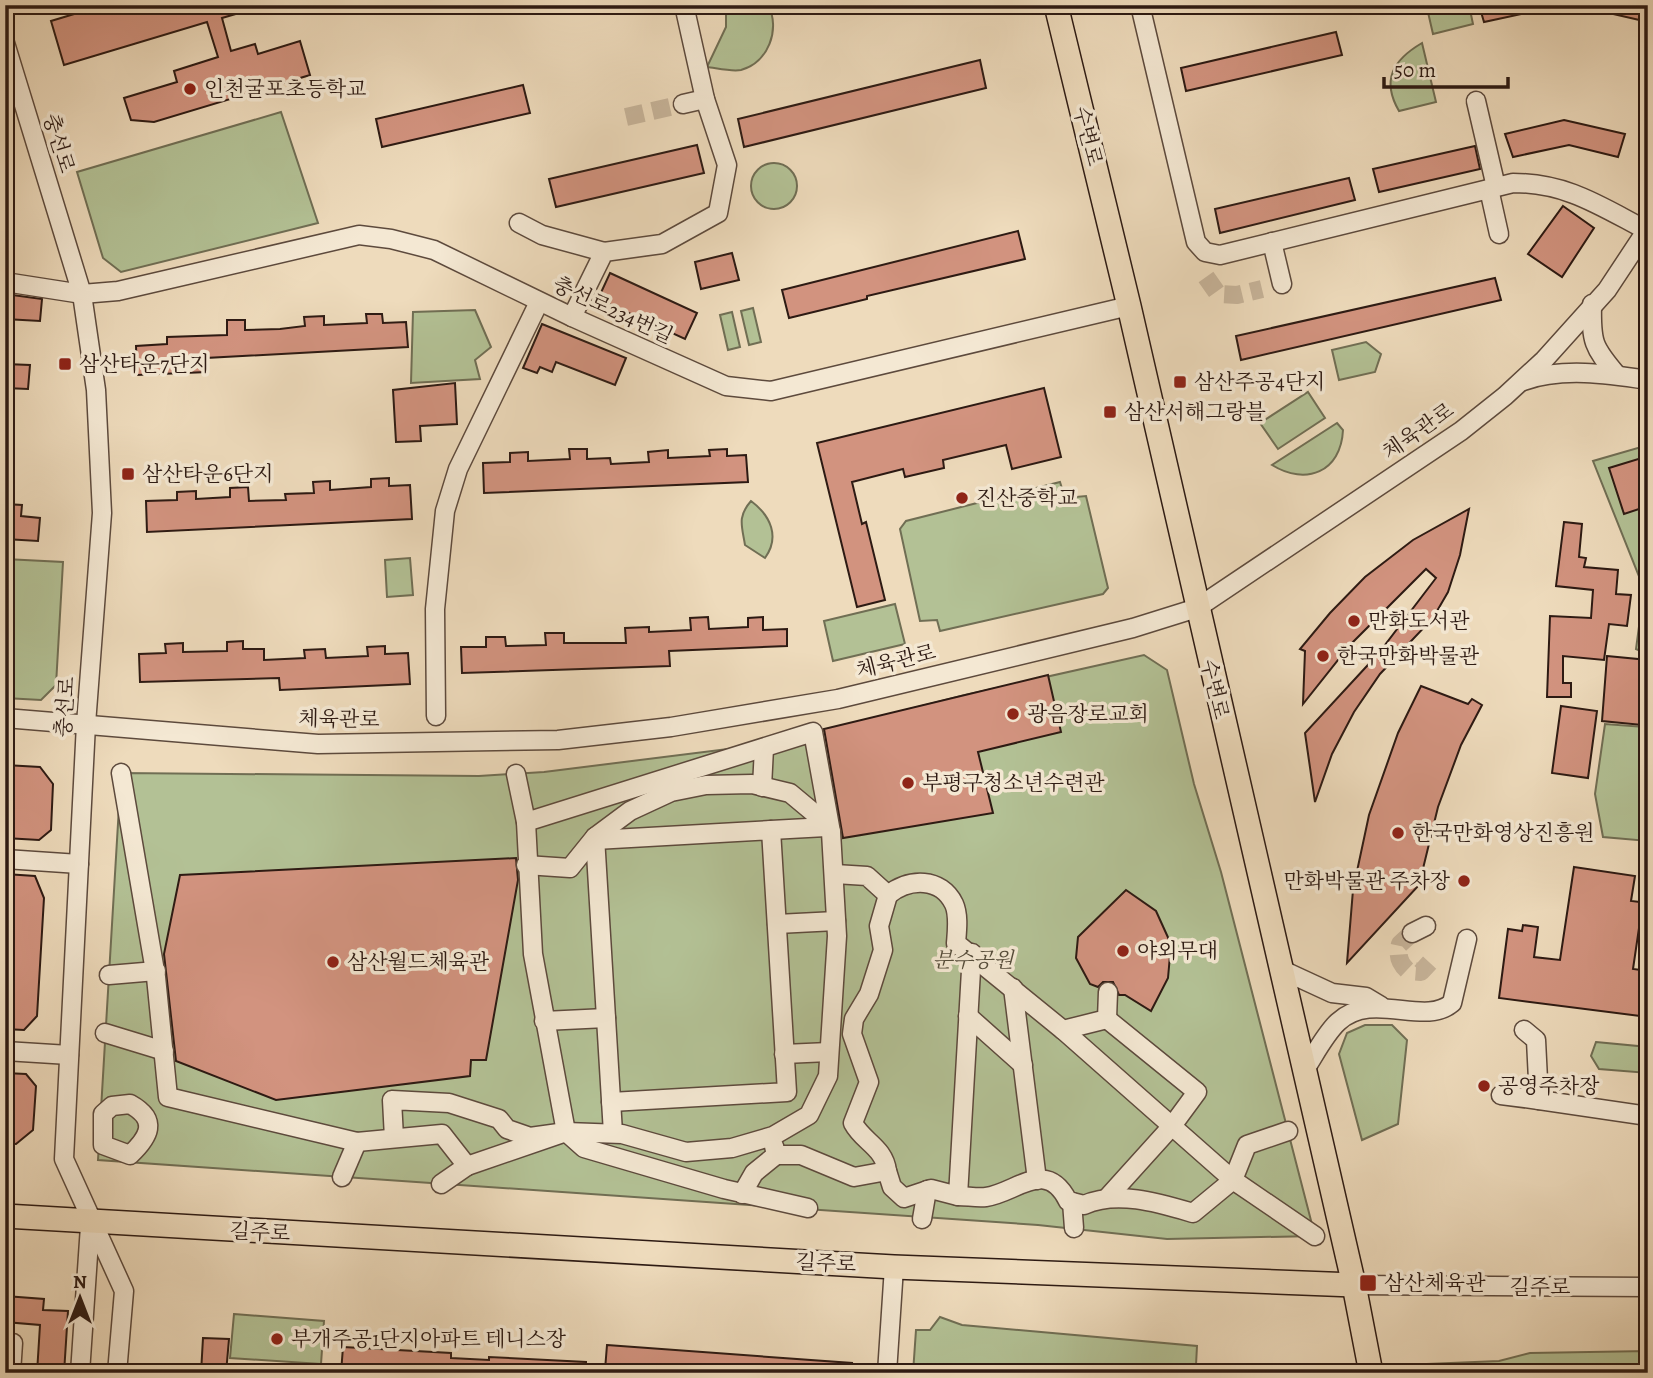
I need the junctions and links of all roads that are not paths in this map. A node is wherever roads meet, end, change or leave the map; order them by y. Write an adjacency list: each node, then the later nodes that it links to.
1 (684, 5): 5 (street)
2 (1056, 5): 19 (main road, 수변로)
3 (1140, 5): 12 (street)
4 (5, 43): 16 (street, 충선로)
5 (705, 99): 7 (street); 13 (street)
6 (1476, 101): 8 (street)
7 (683, 104)
8 (1492, 188): 10 (street); 11 (street); 12 (street)
9 (519, 223): 13 (street)
10 (1647, 229): 18 (street, 체육관로)
11 (1499, 234)
12 (1272, 242): 15 (street)
13 (604, 252): 20 (street)
14 (5, 282): 16 (street, 충선로234번길)
15 (1282, 284)
16 (82, 294): 17 (street, 충선로234번길); 27 (street, 충선로)
17 (539, 302): 20 (street, 충선로234번길); 25 (street)
18 (1592, 304): 21 (street); 23 (street, 체육관로)
19 (1129, 306): 20 (street, 충선로234번길); 24 (main road, 수변로)
20 (572, 317)
21 (1617, 375): 22 (street); 23 (street)
22 (1648, 380)
23 (1521, 382): 24 (street, 체육관로)
24 (1197, 608): 27 (street, 체육관로); 45 (main road, 수변로)
25 (436, 716)
26 (5, 718): 27 (street, 체육관로)
27 (86, 724): 37 (street, 충선로)
28 (764, 748): 31 (street); 32 (street); 34 (street)
29 (121, 773): 46 (street)
30 (516, 774): 32 (street)
31 (762, 787): 34 (street); 35 (street)
32 (526, 822): 38 (street)
33 (771, 830): 34 (street); 35 (street); 42 (street)
34 (828, 830): 39 (street)
35 (595, 838): 38 (street); 52 (street)
36 (5, 859): 37 (street)
37 (79, 863): 62 (street, 충선로)
38 (526, 865): 54 (street)
39 (835, 874): 40 (street); 41 (street)
40 (888, 895): 44 (street); 82 (street)
41 (836, 921): 42 (street); 60 (street)
42 (777, 924): 61 (street)
43 (1467, 939): 50 (street)
44 (972, 953): 48 (street); 51 (street)
45 (1280, 969): 50 (street); 64 (main road, 수변로)
46 (156, 971): 47 (street); 59 (street)
47 (109, 975)
48 (1013, 988): 55 (street); 63 (street)
49 (1108, 992): 53 (street)
50 (1381, 1006): 64 (street)
51 (968, 1016): 63 (street); 89 (street)
52 (606, 1018): 54 (street); 70 (street)
53 (1107, 1019): 55 (street); 73 (street)
54 (544, 1021): 75 (street)
55 (1063, 1030): 73 (street)
56 (1524, 1030): 69 (street)
57 (106, 1033): 59 (street)
58 (5, 1051): 62 (street)
59 (164, 1051): 68 (street)
60 (829, 1052): 61 (street); 65 (street)
61 (784, 1054): 66 (street)
62 (69, 1055): 95 (street, 충선로)
63 (1023, 1065): 84 (street)
64 (1304, 1071): 99 (main road, 수변로)
65 (821, 1091): 66 (street); 77 (street)
66 (786, 1092): 70 (street)
67 (1501, 1095): 69 (street)
68 (168, 1097): 71 (street); 79 (street)
69 (1539, 1100): 72 (street)
70 (611, 1102): 76 (street)
71 (142, 1111)
72 (1648, 1116)
73 (1172, 1126): 85 (street); 90 (street)
74 (1288, 1131): 85 (street)
75 (566, 1132): 76 (street); 78 (street); 81 (street); 88 (street)
76 (613, 1133): 77 (street)
77 (772, 1136): 80 (street)
78 (394, 1138): 79 (street); 81 (street)
79 (357, 1142): 83 (street)
80 (776, 1155): 82 (street); 88 (street)
81 (467, 1166): 86 (street)
82 (887, 1171): 87 (street)
83 (342, 1177)
84 (1037, 1180): 89 (street); 91 (street)
85 (1233, 1180): 90 (street); 97 (street)
86 (441, 1184)
87 (927, 1190): 89 (street); 94 (street)
88 (742, 1194): 92 (street)
89 (958, 1196)
90 (1107, 1198): 91 (street)
91 (1072, 1202): 96 (street)
92 (808, 1208)
93 (5, 1216): 95 (main road, 길주로)
94 (922, 1219)
95 (90, 1222): 98 (main road, 길주로); 103 (street); 104 (street, 충선로)
96 (1073, 1228)
97 (1315, 1236)
98 (894, 1267): 99 (main road, 길주로); 105 (street)
99 (1354, 1285): 100 (street, 길주로); 106 (main road, 수변로)
100 (1648, 1287)
101 (5, 1343): 102 (street)
102 (11, 1373)
103 (80, 1373)
104 (117, 1373)
105 (887, 1373)
106 (1371, 1373)

